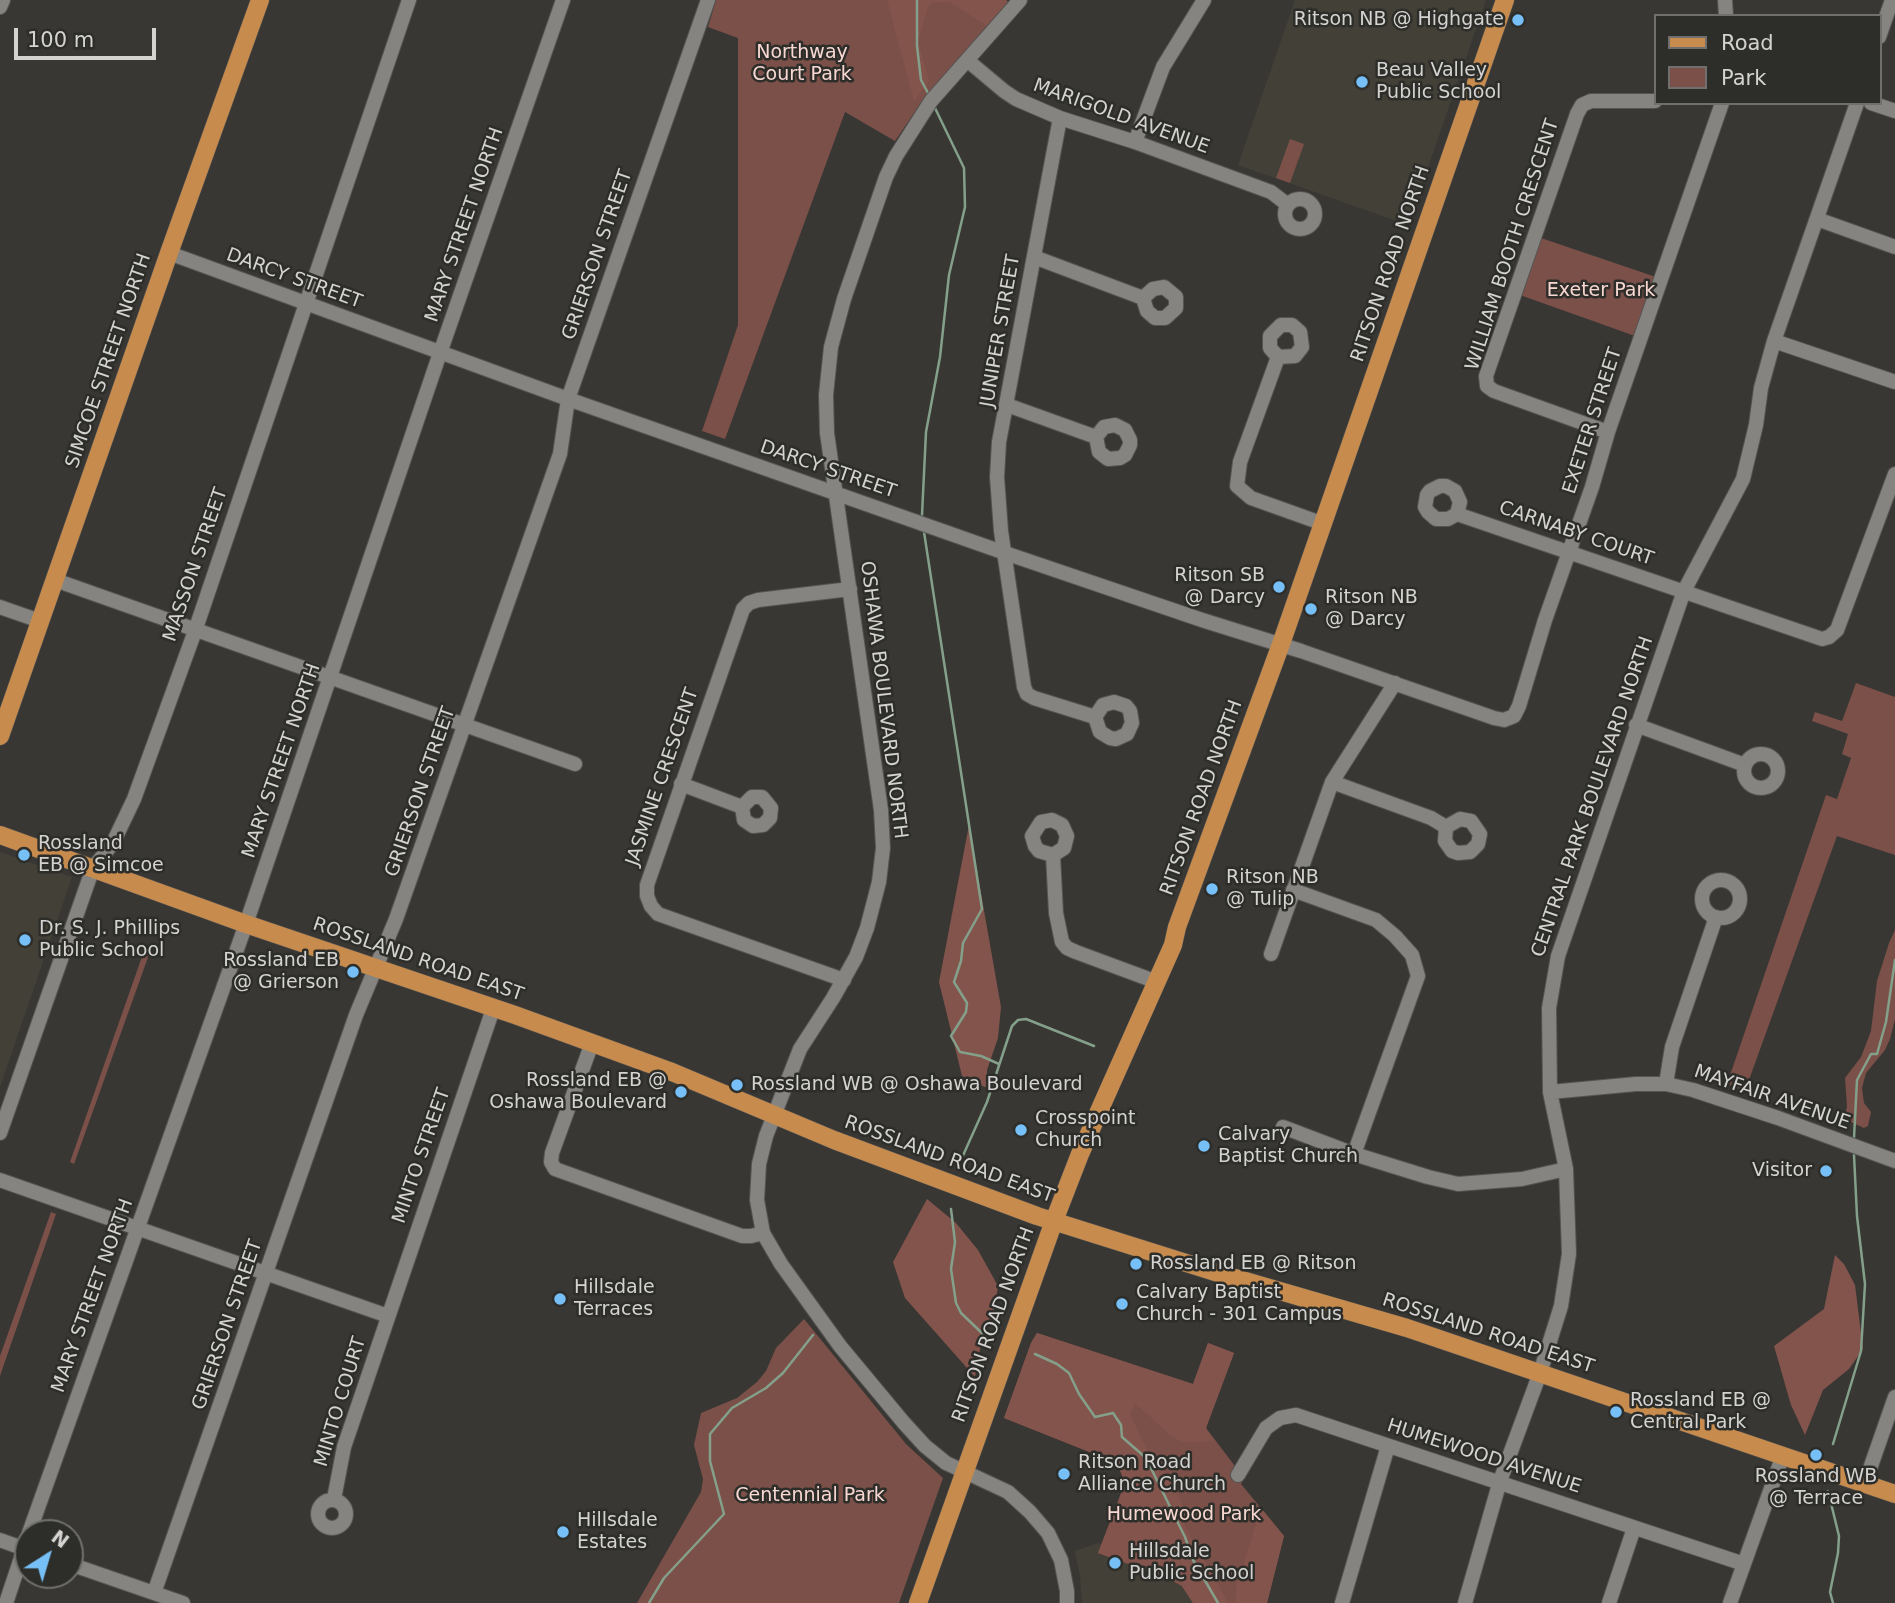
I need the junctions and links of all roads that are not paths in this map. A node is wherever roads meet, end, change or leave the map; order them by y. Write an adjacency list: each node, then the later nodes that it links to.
1 (3, 0): 10 (street)
2 (260, 0): 23 (main road, SIMCOE STREET NORTH)
3 (409, 0): 26 (street, MASSON STREET)
4 (564, 0): 28 (street, MARY STREET NORTH)
5 (708, 0): 31 (street, GRIERSON STREET)
6 (1020, 0): 12 (street, OSHAWA BOULEVARD NORTH)
7 (1204, 0): 19 (street)
8 (1505, 0): 38 (main road, RITSON ROAD NORTH)
9 (1892, 0): 11 (street)
10 (0, 8)
11 (1881, 31)
12 (967, 60): 18 (street, MARIGOLD AVENUE); 36 (street, OSHAWA BOULEVARD NORTH)
13 (1654, 101): 33 (street, WILLIAM BOOTH CRESCENT)
14 (1721, 105): 33 (street, EXETER STREET)
15 (1856, 105): 21 (street, CENTRAL PARK BOULEVARD NORTH)
16 (1877, 105): 17 (street)
17 (1895, 111)
18 (1060, 118): 19 (street, MARIGOLD AVENUE); 24 (street, JUNIPER STREET)
19 (1135, 142): 20 (street, MARIGOLD AVENUE)
20 (1288, 205)
21 (1817, 219): 22 (street); 27 (street, CENTRAL PARK BOULEVARD NORTH)
22 (1895, 247)
23 (169, 253): 26 (street, DARCY STREET); 41 (main road, SIMCOE STREET NORTH)
24 (1034, 257): 25 (street); 32 (street, JUNIPER STREET)
25 (1143, 298)
26 (305, 305): 28 (street, DARCY STREET); 46 (street, MASSON STREET)
27 (1774, 341): 30 (street); 43 (street, CENTRAL PARK BOULEVARD NORTH)
28 (440, 353): 31 (street, DARCY STREET); 48 (street, MARY STREET NORTH)
29 (1278, 357): 38 (street)
30 (1895, 382)
31 (568, 399): 36 (street, DARCY STREET); 52 (street, GRIERSON STREET)
32 (1007, 405): 34 (street); 39 (street, JUNIPER STREET)
33 (1608, 432): 40 (street, EXETER STREET)
34 (1096, 437)
35 (1895, 474): 43 (street, CARNABY COURT)
36 (836, 493): 39 (street, DARCY STREET); 42 (street, OSHAWA BOULEVARD NORTH)
37 (1457, 514): 40 (street, CARNABY COURT)
38 (1321, 523): 47 (main road, RITSON ROAD NORTH)
39 (1005, 553): 47 (street, DARCY STREET); 51 (street, JUNIPER STREET)
40 (1569, 554): 43 (street, CARNABY COURT); 50 (street, EXETER STREET)
41 (55, 580): 45 (main road, SIMCOE STREET NORTH); 46 (street)
42 (850, 589): 58 (street, JASMINE CRESCENT); 69 (street, OSHAWA BOULEVARD NORTH)
43 (1684, 591): 53 (street, CENTRAL PARK BOULEVARD NORTH)
44 (0, 607): 45 (street)
45 (40, 621): 54 (main road, SIMCOE STREET NORTH)
46 (195, 631): 48 (street); 63 (street, MASSON STREET)
47 (1281, 644): 49 (street, DARCY STREET); 70 (main road, RITSON ROAD NORTH)
48 (331, 677): 52 (street); 66 (street, MARY STREET NORTH)
49 (1395, 683): 50 (street, DARCY STREET); 57 (street)
50 (1479, 711)
51 (1095, 717)
52 (465, 724): 55 (street); 68 (street, GRIERSON STREET)
53 (1636, 725): 56 (street); 74 (street, CENTRAL PARK BOULEVARD NORTH)
54 (0, 736)
55 (575, 764)
56 (1745, 765)
57 (1332, 782): 60 (street); 64 (street)
58 (681, 784): 59 (street); 69 (street, JASMINE CRESCENT)
59 (742, 807)
60 (1446, 827)
61 (0, 835): 63 (main road, ROSSLAND ROAD EAST)
62 (1053, 855): 70 (street)
63 (93, 868): 66 (main road, ROSSLAND ROAD EAST); 77 (street, MASSON STREET)
64 (1293, 890): 67 (street); 78 (street)
65 (1716, 917): 73 (street)
66 (246, 924): 68 (main road, ROSSLAND ROAD EAST); 83 (street, MARY STREET NORTH)
67 (1271, 954)
68 (375, 968): 71 (main road, ROSSLAND ROAD EAST); 85 (street, GRIERSON STREET)
69 (844, 980): 75 (street, OSHAWA BOULEVARD NORTH)
70 (1157, 982): 82 (main road, RITSON ROAD NORTH)
71 (493, 1009): 72 (main road, ROSSLAND ROAD EAST); 86 (street, MINTO STREET)
72 (592, 1043): 75 (main road, ROSSLAND ROAD EAST); 84 (street)
73 (1666, 1084): 74 (street, MAYFAIR AVENUE); 79 (street, MAYFAIR AVENUE)
74 (1550, 1092): 80 (street, CENTRAL PARK BOULEVARD NORTH)
75 (774, 1115): 82 (main road, ROSSLAND ROAD EAST); 84 (street, OSHAWA BOULEVARD NORTH)
76 (1283, 1127): 78 (street)
77 (0, 1133)
78 (1354, 1154): 80 (street)
79 (1895, 1161)
80 (1566, 1169): 87 (street, CENTRAL PARK BOULEVARD NORTH)
81 (0, 1180): 83 (street)
82 (1054, 1221): 87 (main road, ROSSLAND ROAD EAST); 91 (main road, RITSON ROAD NORTH)
83 (138, 1229): 85 (street); 97 (street, MARY STREET NORTH)
84 (762, 1233): 91 (street, OSHAWA BOULEVARD NORTH)
85 (267, 1273): 86 (street); 102 (street, GRIERSON STREET)
86 (388, 1316): 96 (street, MINTO COURT)
87 (1541, 1373): 90 (main road, ROSSLAND ROAD EAST); 93 (street, CENTRAL PARK BOULEVARD NORTH)
88 (1895, 1397): 94 (street)
89 (1388, 1446): 92 (street, HUMEWOOD AVENUE); 93 (street, HUMEWOOD AVENUE); 107 (street)
90 (1783, 1455): 94 (main road, ROSSLAND ROAD EAST); 99 (street)
91 (964, 1471): 105 (main road, RITSON ROAD NORTH); 106 (street, OSHAWA BOULEVARD NORTH)
92 (1238, 1475)
93 (1500, 1481): 98 (street, HUMEWOOD AVENUE); 108 (street, CENTRAL PARK BOULEVARD NORTH)
94 (1865, 1483): 95 (main road, ROSSLAND ROAD EAST)
95 (1895, 1494)
96 (334, 1499)
97 (35, 1519)
98 (1634, 1528): 99 (street, HUMEWOOD AVENUE); 109 (street)
99 (1744, 1564): 110 (street)
100 (84, 1569): 102 (street)
101 (14, 1580): 103 (street, MARY STREET NORTH)
102 (154, 1593): 104 (street)
103 (6, 1603)
104 (183, 1603)
105 (918, 1603)
106 (1067, 1603)
107 (1342, 1603)
108 (1465, 1603)
109 (1609, 1603)
110 (1730, 1603)

